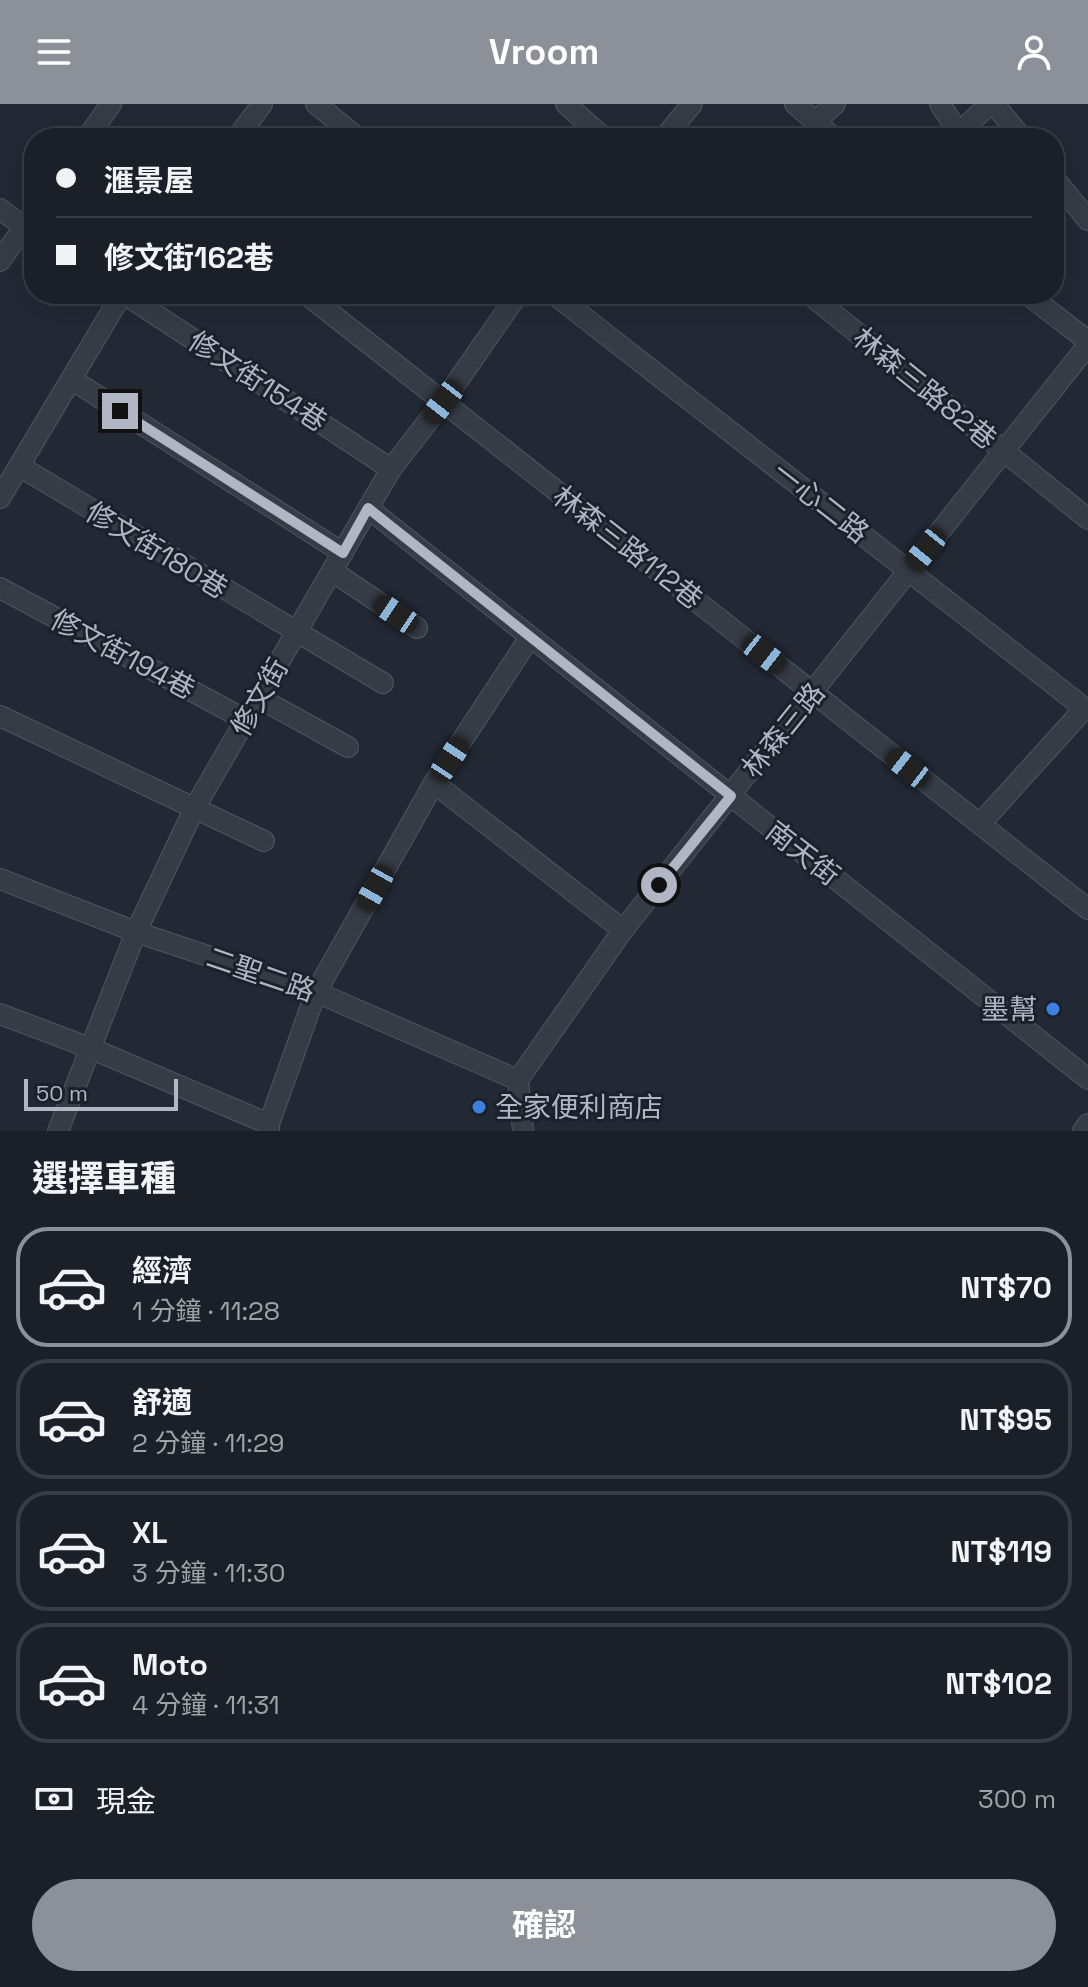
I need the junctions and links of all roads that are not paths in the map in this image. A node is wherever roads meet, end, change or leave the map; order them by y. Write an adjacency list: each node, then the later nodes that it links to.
1 (111, 104): 11 (street)
2 (262, 104): 12 (street)
3 (316, 104): 13 (street)
4 (566, 104): 14 (street)
5 (692, 104): 15 (street)
6 (795, 104): 10 (street)
7 (835, 104): 10 (street)
8 (940, 104): 17 (street)
9 (992, 104): 18 (street); 19 (street)
10 (816, 121): 16 (street)
11 (94, 128)
12 (244, 128)
13 (346, 128)
14 (593, 128)
15 (672, 128)
16 (823, 128)
17 (952, 128)
18 (964, 128)
19 (1013, 128)
20 (1064, 190): 22 (street)
21 (0, 209): 23 (street)
22 (1088, 220)
23 (24, 222)
24 (24, 232): 25 (street)
25 (0, 261)
26 (117, 304): 34 (street)
27 (138, 304): 38 (street, 修文街154巷)
28 (319, 304): 35 (street, 林森三路112巷)
29 (511, 304): 35 (street, 修文街)
30 (567, 304): 43 (street, 一心二路)
31 (821, 304): 36 (street, 林森三路82巷)
32 (1039, 304): 33 (street)
33 (1088, 343): 36 (street, 林森三路)
34 (71, 379): 37 (street); 42 (street)
35 (443, 402): 38 (street, 修文街); 50 (street, 林森三路112巷)
36 (1004, 453): 41 (street, 林森三路82巷); 43 (street, 林森三路)
37 (19, 466): 39 (street); 47 (street, 修文街180巷)
38 (391, 469): 40 (street, 修文街)
39 (0, 498)
40 (368, 508): 42 (street, 修文街); 48 (street, 南天街)
41 (1088, 519)
42 (343, 553): 44 (street, 修文街)
43 (909, 570): 50 (street, 林森三路); 52 (street, 一心二路)
44 (332, 571): 46 (street); 47 (street, 修文街)
45 (0, 588): 54 (street, 修文街194巷)
46 (417, 628)
47 (296, 633): 49 (street, 修文街180巷); 51 (street, 修文街)
48 (530, 637): 56 (street); 57 (street, 南天街)
49 (383, 683)
50 (813, 693): 57 (street, 林森三路); 59 (street, 林森三路112巷)
51 (259, 698): 54 (street, 修文街); 55 (street)
52 (1086, 710): 59 (street)
53 (0, 716): 58 (street)
54 (246, 720): 58 (street, 修文街)
55 (348, 747)
56 (434, 783): 63 (street); 65 (street)
57 (731, 796): 63 (street, 林森三路); 68 (street, 南天街)
58 (195, 807): 60 (street); 64 (street, 修文街)
59 (980, 824): 62 (street, 林森三路112巷)
60 (264, 841)
61 (0, 879): 64 (street, 二聖二路)
62 (1088, 909)
63 (623, 930): 69 (street, 林森三路)
64 (136, 932): 65 (street, 二聖二路); 67 (street, 修文街)
65 (316, 992): 69 (street, 二聖二路); 71 (street)
66 (0, 1014): 67 (street)
67 (90, 1048): 71 (street); 72 (street, 修文街)
68 (1088, 1079)
69 (518, 1080): 73 (street)
70 (1088, 1124): 74 (street)
71 (269, 1128)
72 (58, 1131)
73 (523, 1131)
74 (1083, 1131)

